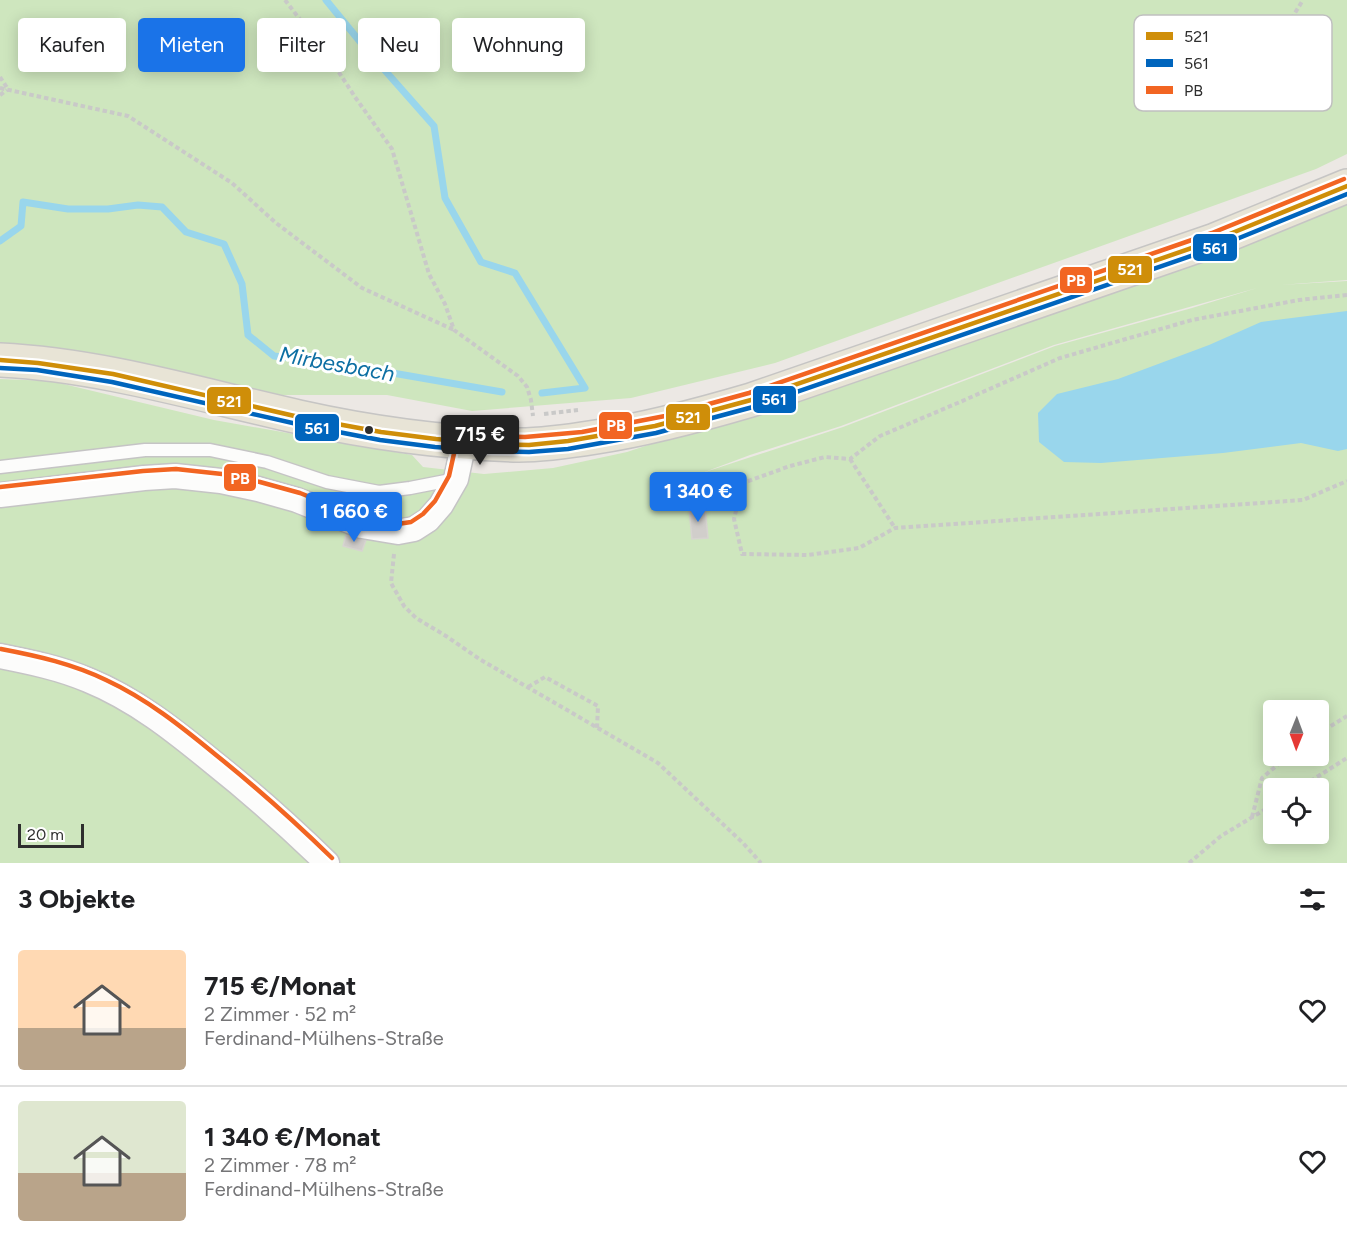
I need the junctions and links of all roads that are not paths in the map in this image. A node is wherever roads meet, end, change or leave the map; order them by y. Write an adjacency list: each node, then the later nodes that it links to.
1 (1347, 186): 3 (main road)
2 (0, 360): 3 (main road)
3 (464, 442): 5 (street)
4 (0, 466): 5 (lane)
5 (456, 479): 6 (street)
6 (0, 495)
7 (0, 656): 8 (street)
8 (327, 863)

